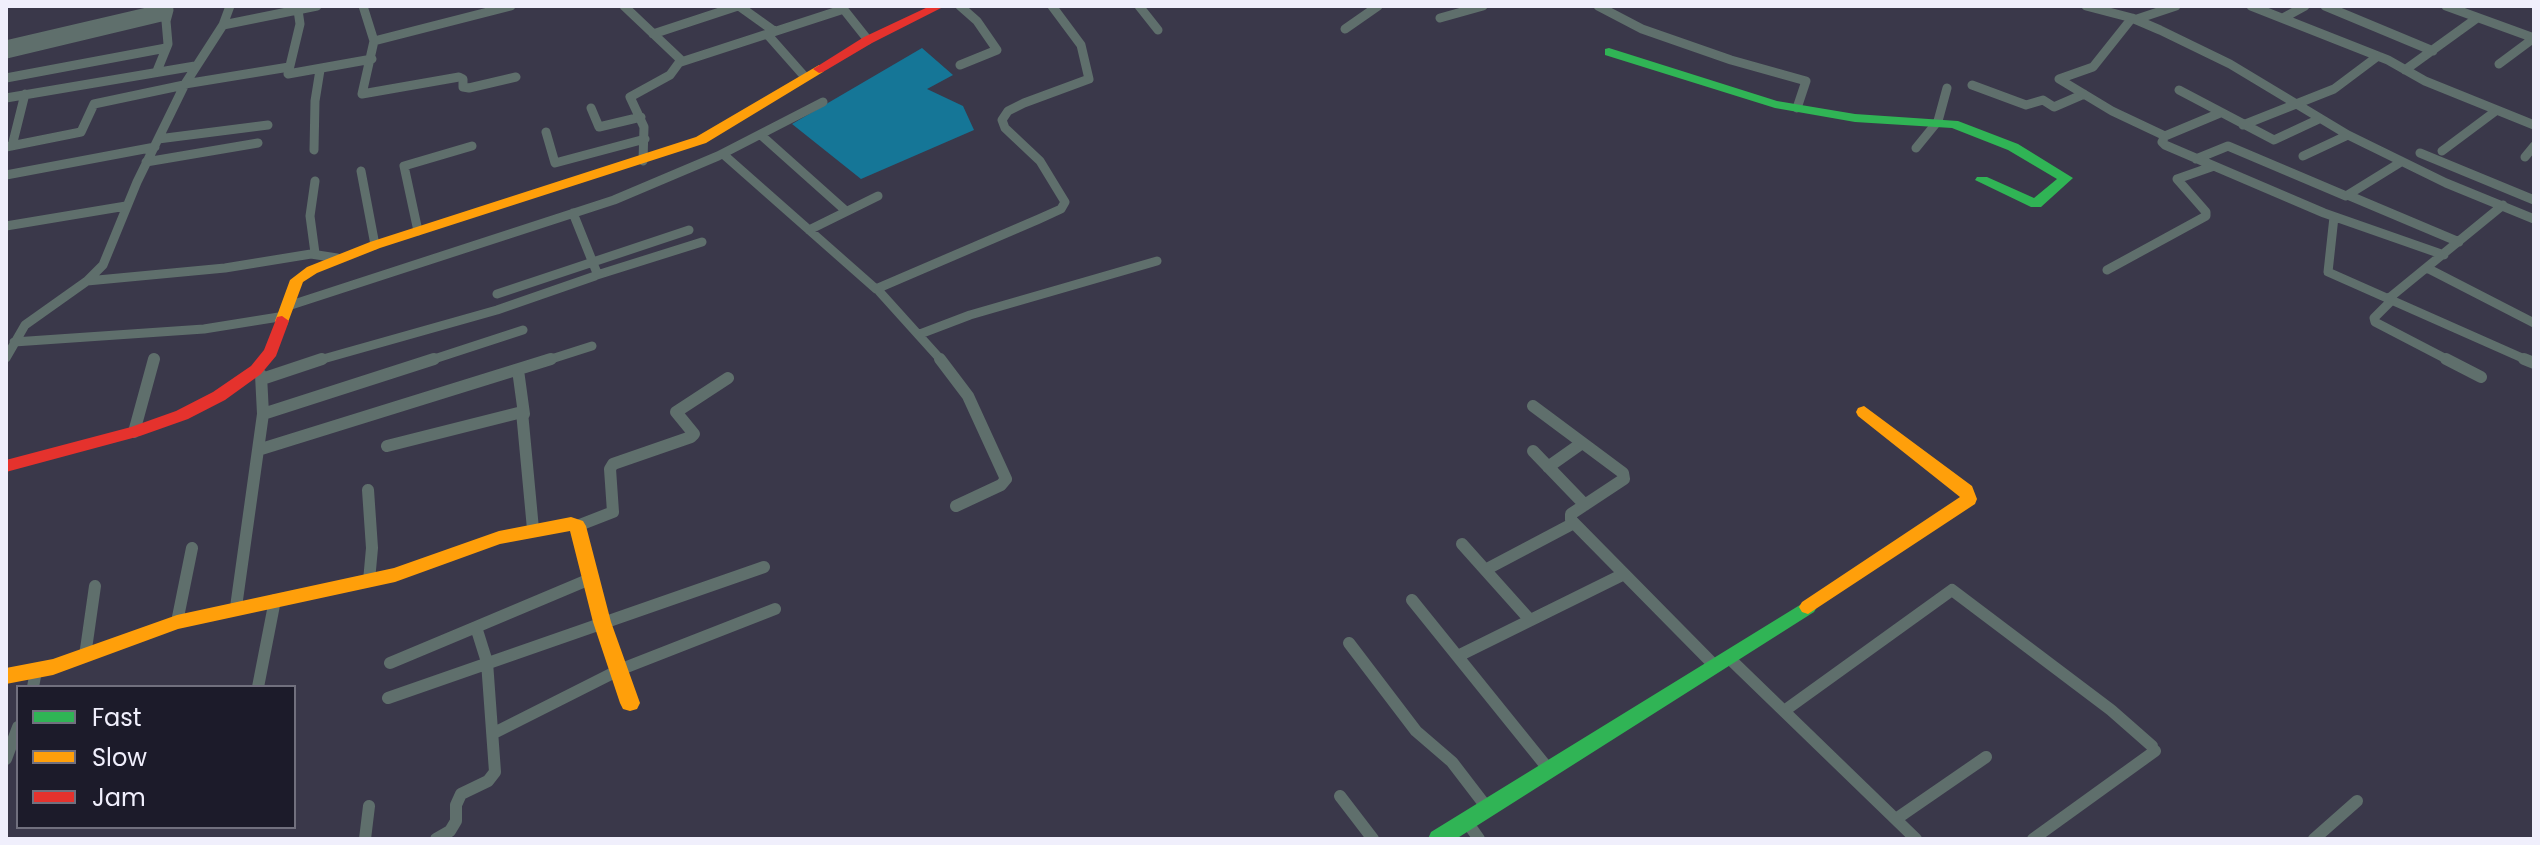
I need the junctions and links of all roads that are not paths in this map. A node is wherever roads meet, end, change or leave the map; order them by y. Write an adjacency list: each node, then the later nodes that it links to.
1 (230, 6): 27 (street)
2 (317, 6): 22 (street)
3 (363, 6): 33 (street)
4 (511, 6): 33 (street)
5 (624, 6): 31 (street)
6 (739, 6): 30 (street); 31 (street)
7 (939, 6): 32 (street)
8 (960, 6): 43 (street)
9 (1052, 6): 125 (street)
10 (1139, 6): 29 (street)
11 (1378, 6): 28 (street)
12 (1483, 6): 23 (street)
13 (1598, 6): 62 (street)
14 (2086, 6): 26 (street)
15 (2176, 6): 26 (street)
16 (2251, 6): 24 (street)
17 (2305, 6): 24 (street)
18 (2325, 6): 36 (street)
19 (2446, 6): 25 (street)
20 (843, 7): 30 (street); 32 (street)
21 (169, 9): 34 (street); 35 (street); 38 (street)
22 (298, 10): 27 (street); 45 (street)
23 (1440, 18)
24 (2283, 18): 39 (street)
25 (2477, 18): 36 (street); 42 (street)
26 (2134, 19): 57 (street); 60 (street)
27 (223, 25): 44 (street)
28 (1345, 29)
29 (1158, 30)
30 (770, 32): 41 (street); 50 (street)
31 (653, 34): 41 (street)
32 (868, 40): 50 (street)
33 (374, 41): 40 (street)
34 (6, 45)
35 (166, 48): 48 (street); 51 (street)
36 (2433, 51): 47 (street)
37 (1609, 52): 62 (street)
38 (6, 54)
39 (2378, 56): 47 (street); 60 (street)
40 (372, 59): 46 (street); 49 (street)
41 (681, 62): 65 (street)
42 (2499, 64)
43 (960, 65)
44 (195, 66): 48 (street); 52 (street)
45 (289, 67): 46 (street); 52 (street)
46 (320, 70): 83 (street)
47 (2405, 70): 63 (street)
48 (157, 71): 56 (street)
49 (516, 77)
50 (805, 77): 76 (street)
51 (6, 78)
52 (185, 85): 77 (street); 81 (street)
53 (1972, 85): 57 (street)
54 (1947, 88): 67 (street)
55 (2179, 90): 64 (street)
56 (25, 94): 58 (street); 81 (street)
57 (2084, 94): 74 (street)
58 (6, 98)
59 (823, 102): 73 (street)
60 (2297, 105): 66 (street); 69 (street)
61 (591, 108): 65 (street)
62 (1797, 108): 67 (street)
63 (2497, 110): 70 (street); 84 (street)
64 (2220, 113): 69 (street); 74 (street)
65 (641, 117): 75 (street)
66 (2319, 119): 69 (street); 72 (street)
67 (1938, 121): 82 (street); 97 (street)
68 (268, 125): 77 (street)
69 (2243, 125)
70 (2534, 125)
71 (546, 132): 75 (street)
72 (2348, 135): 87 (street); 92 (street)
73 (762, 136): 86 (street); 105 (street)
74 (2165, 136): 89 (street)
75 (645, 139): 90 (street)
76 (701, 140): 86 (street); 90 (street)
77 (156, 143): 91 (street); 96 (street)
78 (258, 143): 91 (street)
79 (472, 146): 112 (street)
80 (2534, 146): 88 (street)
81 (9, 147)
82 (1916, 148)
83 (314, 150)
84 (2442, 151)
85 (2420, 153): 102 (street)
86 (721, 155): 106 (street); 111 (street)
87 (2303, 156)
88 (2525, 157)
89 (2196, 159): 93 (street); 94 (street)
90 (643, 161): 112 (street)
91 (146, 162): 104 (street)
92 (2401, 162): 101 (street); 103 (street)
93 (2214, 166): 99 (street); 122 (street)
94 (2276, 166): 99 (street); 101 (street)
95 (361, 171): 115 (street)
96 (6, 175)
97 (1982, 180)
98 (315, 181): 116 (street)
99 (2257, 185): 107 (street)
100 (878, 196): 105 (street)
101 (2350, 196): 114 (street)
102 (2534, 200)
103 (2503, 205): 108 (street); 114 (street)
104 (126, 206): 109 (street); 124 (street)
105 (846, 211): 111 (street)
106 (573, 213): 120 (street); 128 (street)
107 (2334, 217): 117 (street); 127 (street)
108 (2534, 219)
109 (6, 226)
110 (689, 230): 120 (street)
111 (809, 230): 125 (street)
112 (418, 231): 115 (street)
113 (702, 242): 123 (street)
114 (2459, 242): 117 (street)
115 (375, 245): 118 (street)
116 (315, 253): 118 (street); 124 (street)
117 (2444, 255): 121 (street)
118 (337, 258): 128 (street)
119 (1157, 261): 131 (street)
120 (593, 262): 123 (street); 126 (street)
121 (2427, 268): 127 (street); 129 (street)
122 (2107, 270)
123 (597, 275): 138 (street)
124 (87, 281): 132 (street)
125 (878, 290): 131 (street)
126 (497, 294)
127 (2389, 300): 136 (street); 139 (street)
128 (286, 311): 132 (street); 138 (street)
129 (2534, 323)
130 (523, 330): 143 (street)
131 (920, 334): 154 (street)
132 (14, 342): 134 (street)
133 (592, 346): 137 (street)
134 (6, 358)
135 (154, 358): 145 (street)
136 (2534, 363)
137 (518, 370): 144 (street); 148 (street)
138 (260, 373): 143 (street); 145 (street)
139 (2481, 377)
140 (728, 378): 156 (street)
141 (1533, 406): 146 (street)
142 (1864, 412): 177 (street)
143 (263, 414): 148 (street)
144 (524, 414): 147 (street); 157 (street)
145 (134, 432): 150 (street)
146 (1582, 443): 151 (street); 153 (street)
147 (387, 446)
148 (258, 450): 168 (street)
149 (1533, 451): 151 (street)
150 (6, 466)
151 (1548, 467): 153 (street)
152 (368, 490): 164 (street)
153 (1585, 505): 155 (street)
154 (956, 506)
155 (1574, 523): 161 (street); 162 (street)
156 (577, 526): 157 (street); 163 (street)
157 (533, 529): 164 (street)
158 (1462, 544): 161 (street)
159 (192, 548): 171 (street)
160 (764, 567): 172 (street)
161 (1485, 570): 170 (street)
162 (1624, 574): 170 (street); 177 (street)
163 (590, 579): 172 (street); 173 (street)
164 (369, 581): 166 (street)
165 (95, 586): 175 (street)
166 (275, 600): 168 (street); 183 (street)
167 (1412, 600): 176 (street)
168 (236, 607): 171 (street)
169 (775, 609): 180 (street)
170 (1530, 620): 176 (street)
171 (177, 622): 175 (street)
172 (602, 622): 178 (street); 180 (street)
173 (476, 627): 178 (street); 179 (street)
174 (1349, 643): 195 (street)
175 (85, 656): 182 (street)
176 (1458, 656): 191 (street)
177 (1721, 661): 186 (street); 191 (street)
178 (487, 662): 184 (street); 188 (street)
179 (390, 663)
180 (619, 670): 185 (street); 188 (street)
181 (6, 676): 182 (street)
182 (34, 679)
183 (258, 685)
184 (388, 698)
185 (630, 703)
186 (1784, 711): 196 (street); 204 (street)
187 (16, 732): 190 (street)
188 (494, 733): 199 (street)
189 (1986, 757): 196 (street)
190 (6, 759)
191 (1550, 771): 195 (street)
192 (1340, 796): 200 (street)
193 (2357, 801): 205 (street)
194 (369, 806): 198 (street)
195 (1488, 809): 197 (street)
196 (1896, 819): 203 (street)
197 (1467, 822): 201 (street); 202 (street)
198 (365, 839)
199 (436, 839)
200 (1373, 839)
201 (1438, 839)
202 (1479, 839)
203 (1916, 839)
204 (2033, 839)
205 (2314, 839)

